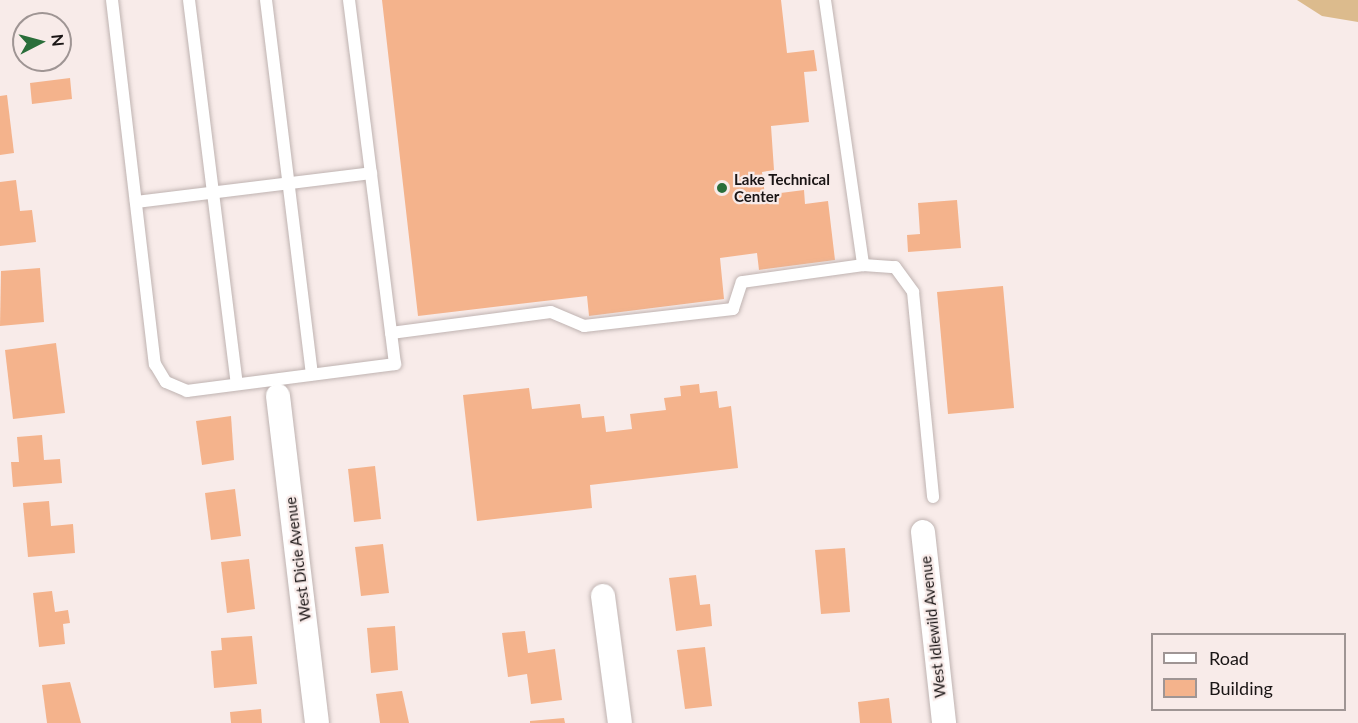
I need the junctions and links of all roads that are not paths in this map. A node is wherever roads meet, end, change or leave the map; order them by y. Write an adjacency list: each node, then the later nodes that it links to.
1 (112, 0): 9 (lane)
2 (189, 0): 8 (lane)
3 (266, 0): 7 (lane)
4 (349, 0): 6 (lane)
5 (825, 0): 10 (lane)
6 (371, 173): 7 (lane); 11 (lane)
7 (290, 184): 8 (lane); 12 (lane)
8 (215, 193): 9 (lane); 13 (lane)
9 (136, 202): 13 (lane)
10 (863, 265): 11 (lane); 15 (lane)
11 (391, 333): 12 (lane)
12 (312, 374): 13 (lane)
13 (237, 384)
14 (278, 396): 18 (street, West Dicie Avenue)
15 (933, 497)
16 (923, 532): 20 (street, West Idlewild Avenue)
17 (603, 596): 19 (street)
18 (317, 723)
19 (620, 723)
20 (944, 723)

